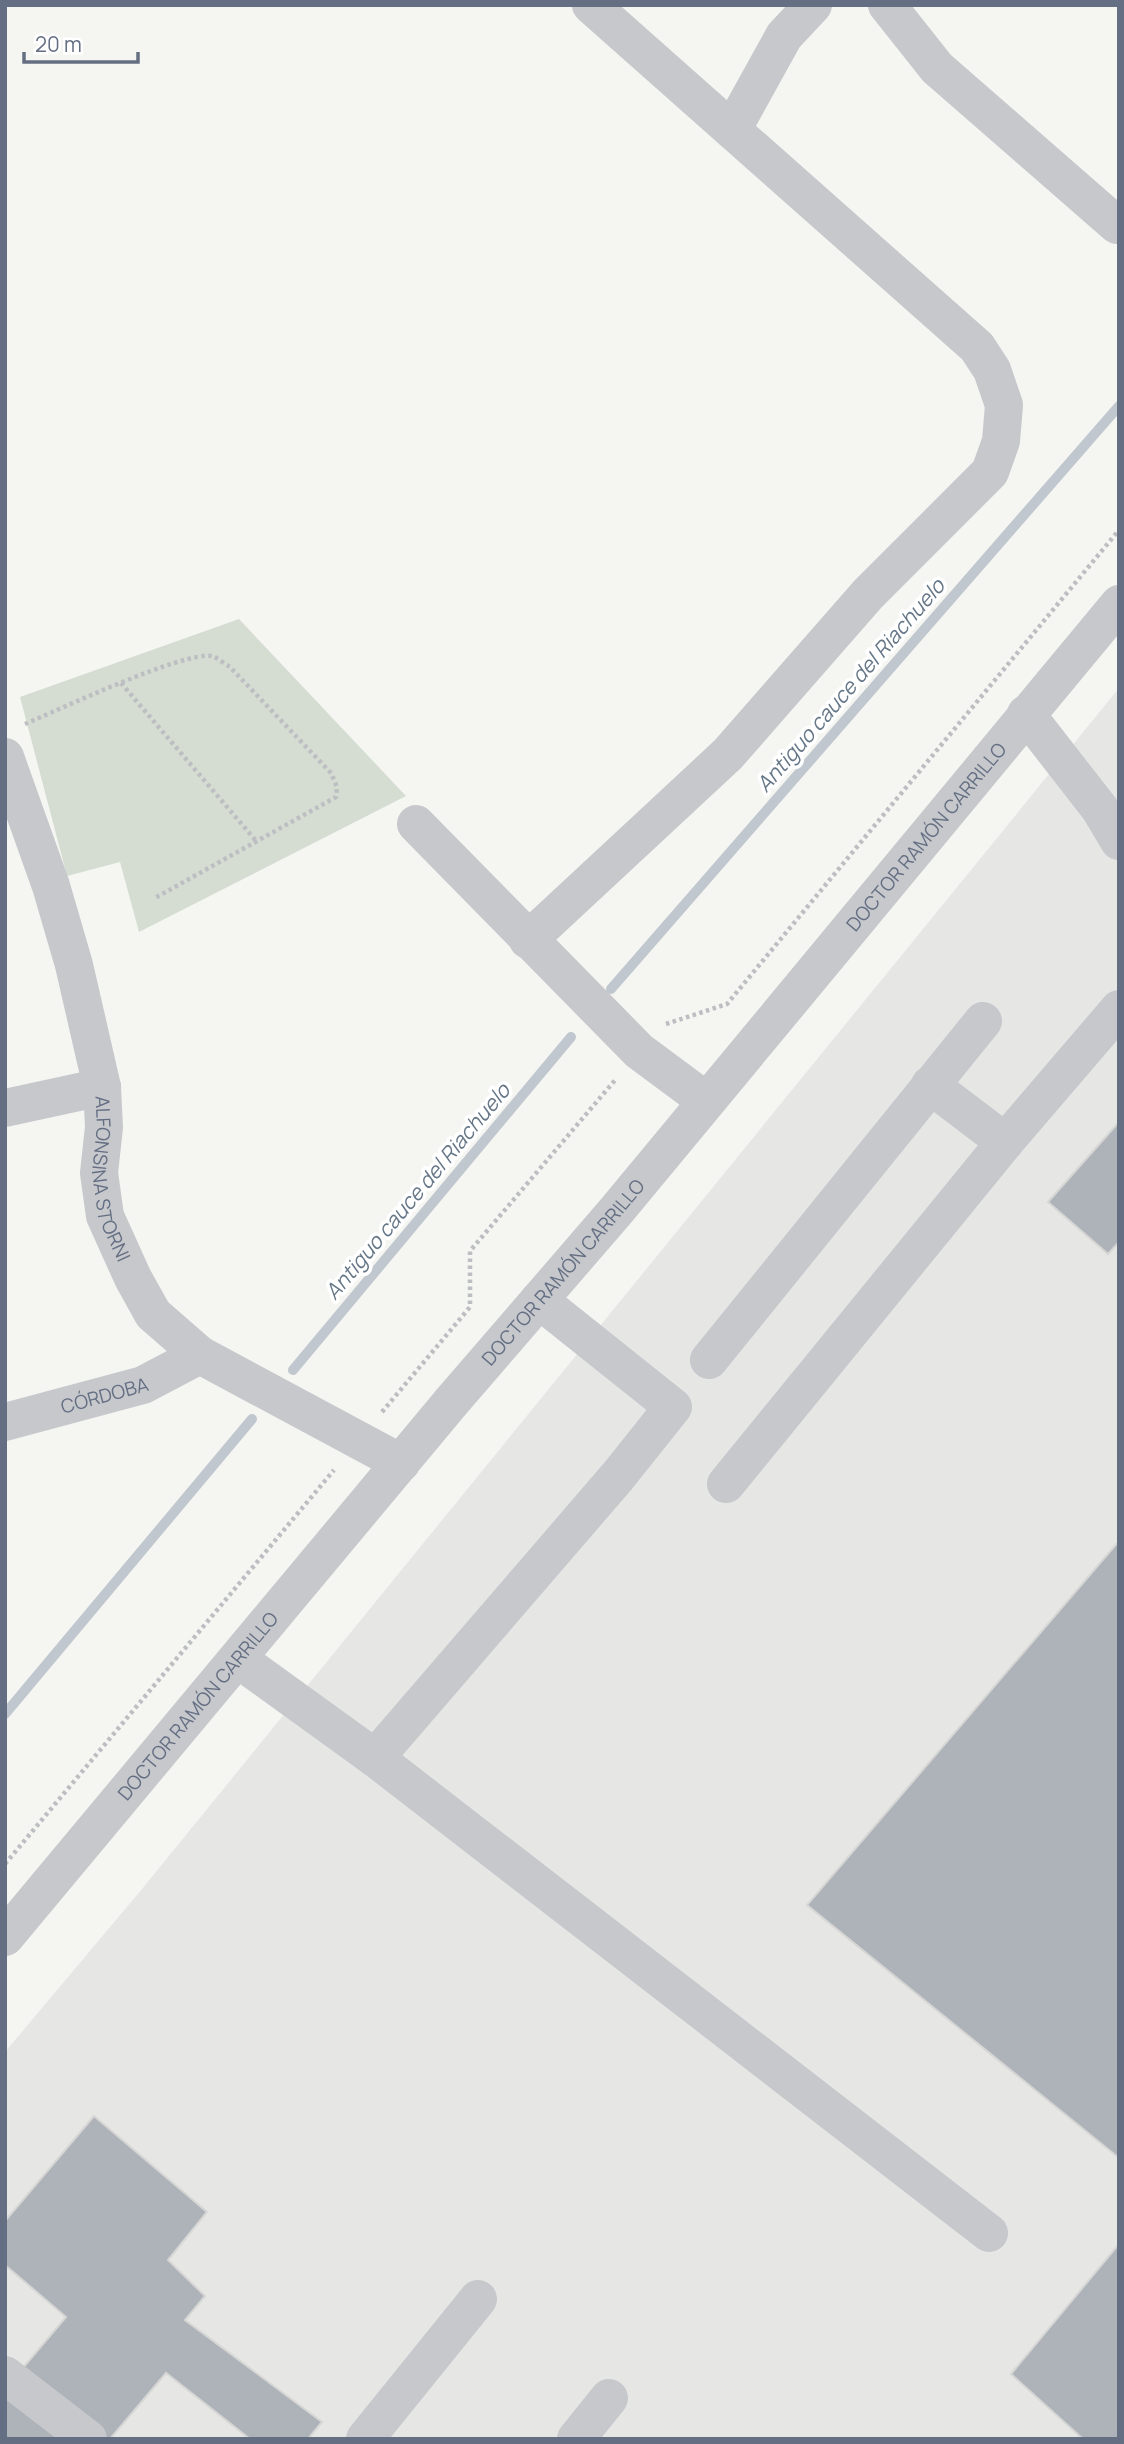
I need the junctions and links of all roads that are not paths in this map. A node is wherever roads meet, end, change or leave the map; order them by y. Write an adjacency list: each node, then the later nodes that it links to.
1 (591, 5): 4 (street)
2 (813, 5): 4 (street)
3 (887, 5): 5 (street)
4 (732, 130): 11 (street)
5 (1117, 225)
6 (1119, 604): 7 (street, DOCTOR RAMÓN CARRILLO)
7 (1026, 714): 10 (street); 16 (street, DOCTOR RAMÓN CARRILLO)
8 (12, 742): 15 (street, ALFONSINA STORNI)
9 (416, 824): 11 (street)
10 (1119, 841)
11 (528, 940): 16 (street)
12 (1119, 1009): 18 (street)
13 (983, 1021): 14 (street)
14 (930, 1085): 18 (street); 21 (street)
15 (102, 1087): 17 (street); 20 (street, ALFONSINA STORNI)
16 (705, 1100): 19 (street, DOCTOR RAMÓN CARRILLO)
17 (5, 1108)
18 (1005, 1142): 24 (street)
19 (538, 1300): 23 (street, DOCTOR RAMÓN CARRILLO); 26 (street)
20 (200, 1355): 22 (street, CÓRDOBA); 23 (street, ALFONSINA STORNI)
21 (709, 1360)
22 (5, 1422)
23 (401, 1463): 25 (street, DOCTOR RAMÓN CARRILLO)
24 (726, 1484)
25 (238, 1660): 26 (street); 27 (street, DOCTOR RAMÓN CARRILLO)
26 (375, 1758): 28 (street)
27 (5, 1937)
28 (989, 2232)
29 (478, 2299): 33 (street)
30 (5, 2375): 32 (street)
31 (609, 2398): 34 (street)
32 (88, 2439)
33 (365, 2439)
34 (576, 2439)

